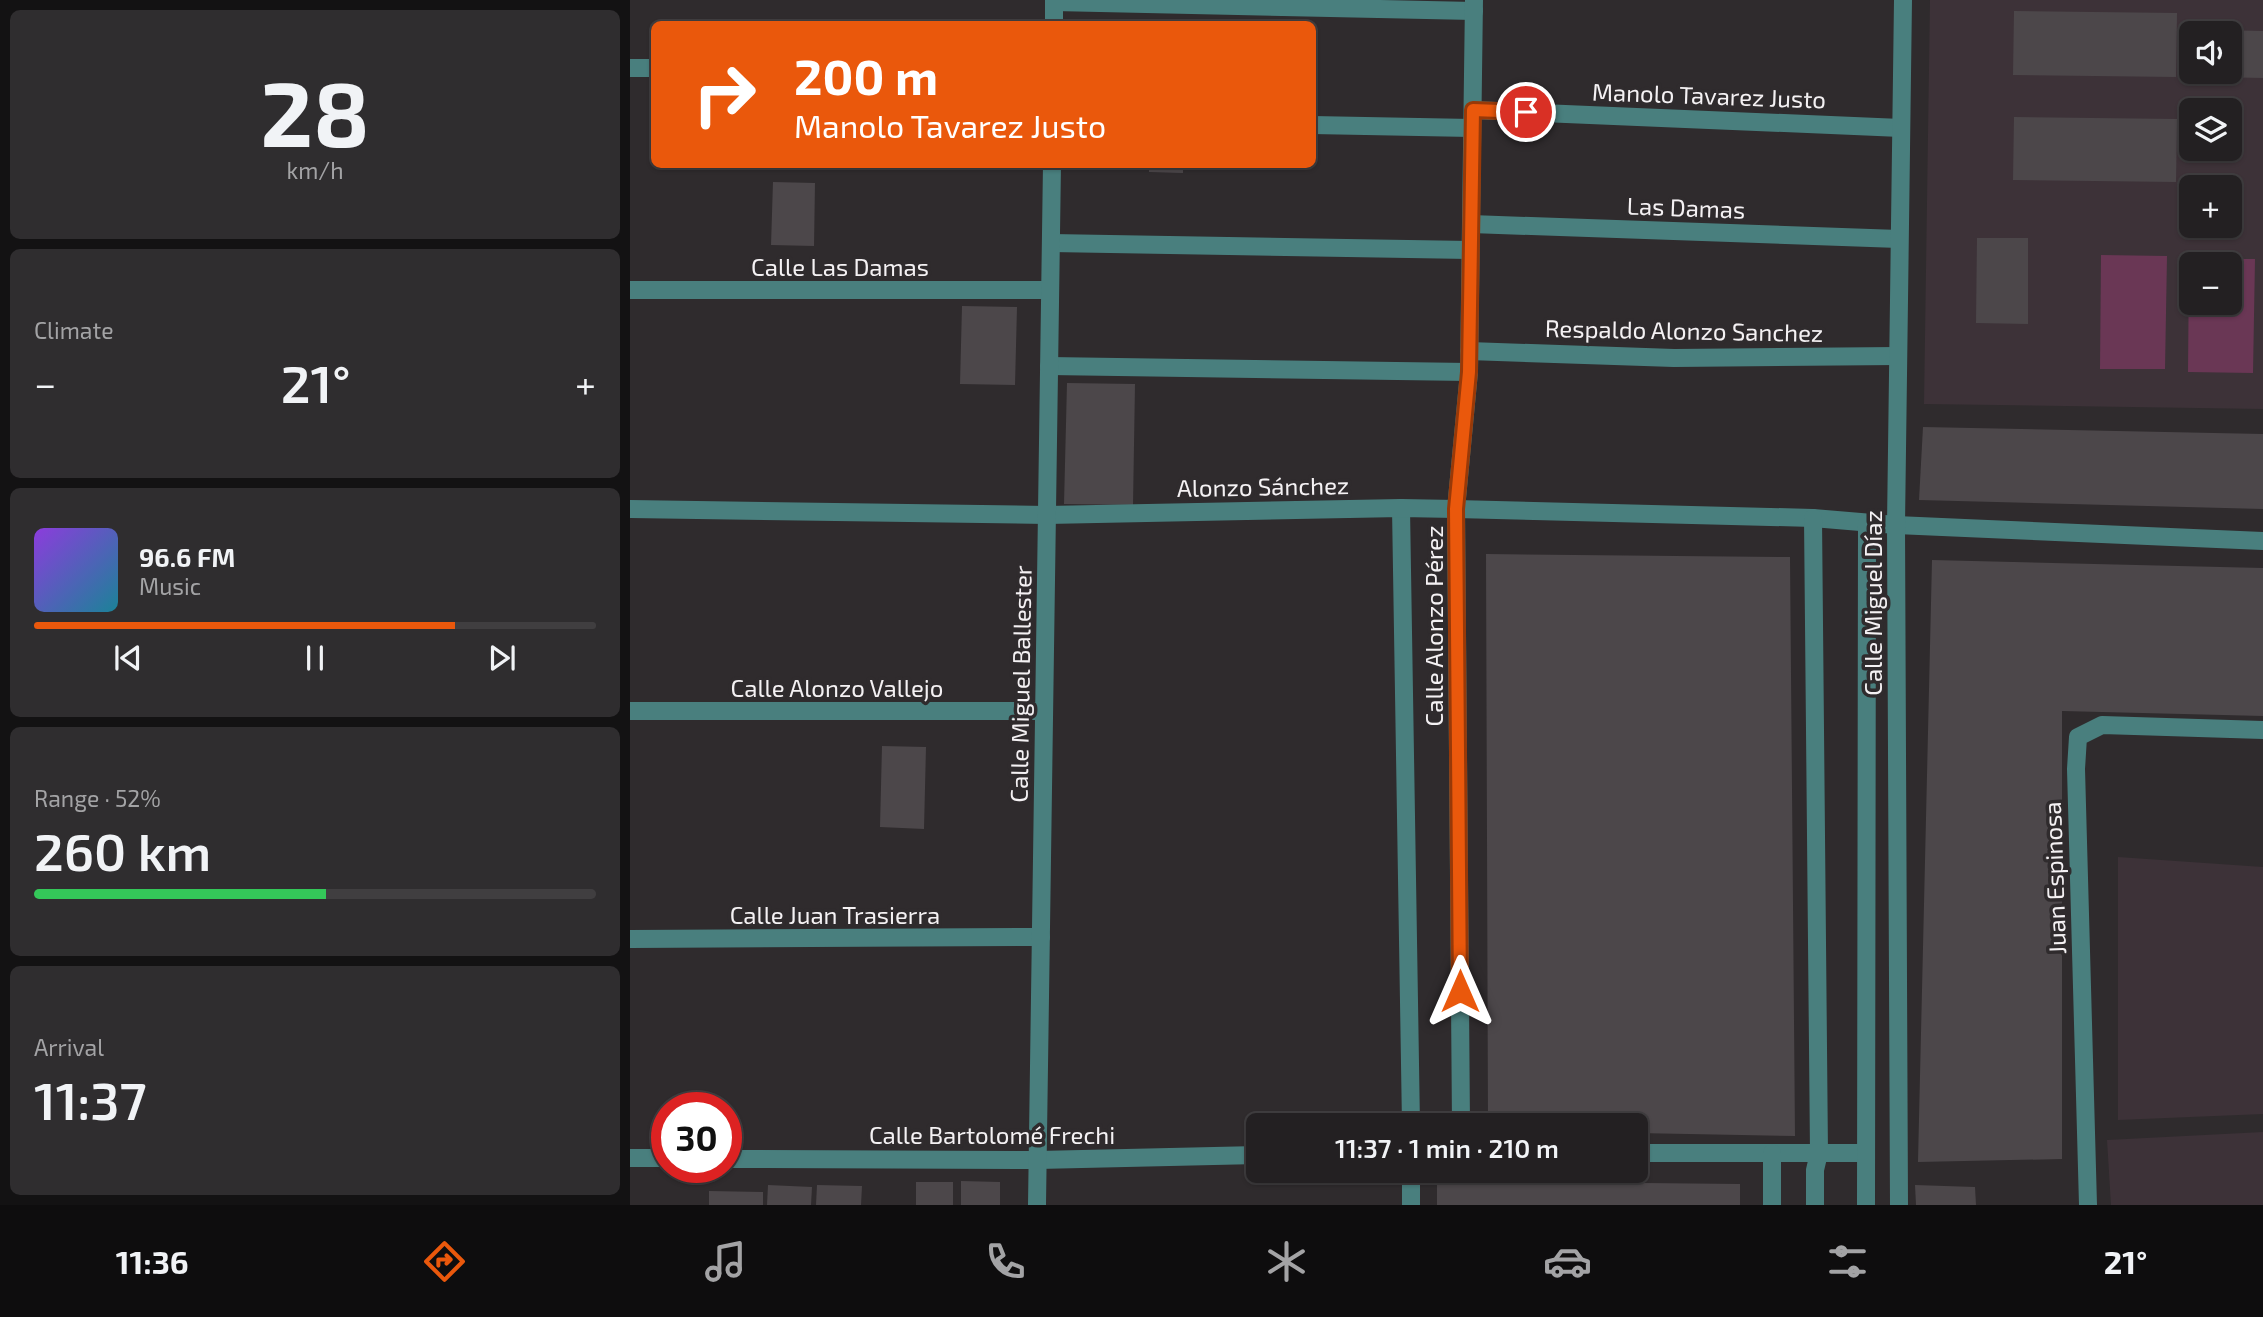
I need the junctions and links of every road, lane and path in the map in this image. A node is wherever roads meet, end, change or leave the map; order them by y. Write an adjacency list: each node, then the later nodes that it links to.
1 (1903, 0): 9 (street, Calle Miguel Díaz)
2 (1054, 1): 3 (street); 4 (street)
3 (1474, 5): 7 (street, Calle Alonzo Pérez)
4 (1054, 21)
5 (630, 68): 6 (street)
6 (651, 68)
7 (1473, 119): 8 (street, Manolo Tavarez Justo); 9 (street, Manolo Tavarez Justo); 11 (street, Calle Alonzo Pérez)
8 (1316, 125)
9 (1901, 128): 12 (street, Calle Miguel Díaz)
10 (1052, 168): 13 (street, Calle Miguel Ballester)
11 (1471, 223): 12 (street, Las Damas); 14 (street, Calle Alonzo Pérez)
12 (1899, 239): 18 (street, Calle Miguel Díaz)
13 (1051, 243): 14 (street); 16 (street, Calle Miguel Ballester)
14 (1470, 250): 17 (street, Calle Alonzo Pérez)
15 (630, 290): 16 (street, Calle Las Damas)
16 (1050, 290): 19 (street, Calle Miguel Ballester)
17 (1469, 351): 18 (street, Respaldo Alonzo Sanchez); 20 (street, Calle Alonzo Pérez)
18 (1898, 356): 27 (street, Calle Miguel Díaz)
19 (1049, 366): 20 (street); 24 (street, Calle Miguel Ballester)
20 (1469, 372): 23 (street, Calle Alonzo Pérez)
21 (1401, 508): 23 (street, Alonzo Sánchez); 24 (street, Alonzo Sánchez); 34 (street, Calle Alonzo Pérez)
22 (630, 509): 24 (street, Alonzo Sánchez)
23 (1456, 509): 25 (street, Alonzo Sánchez); 35 (street, Calle Alonzo Pérez)
24 (1047, 515): 30 (street, Calle Miguel Ballester)
25 (1813, 518): 26 (street, Alonzo Sánchez); 38 (street)
26 (1867, 523): 27 (street, Alonzo Sánchez); 39 (street, Calle Miguel Díaz)
27 (1896, 525): 28 (street, Alonzo Sánchez); 51 (street, Calle Miguel Díaz)
28 (2263, 541)
29 (630, 711): 30 (street, Calle Alonzo Vallejo)
30 (1044, 711): 32 (street, Calle Miguel Ballester)
31 (2263, 730): 52 (street, Juan Espinosa)
32 (1041, 937): 33 (street, Calle Juan Trasierra); 44 (street, Calle Miguel Ballester)
33 (630, 939)
34 (1411, 1113)
35 (1461, 1113)
36 (1648, 1153): 37 (street)
37 (1772, 1153): 38 (street); 48 (street)
38 (1819, 1153): 39 (street); 49 (street)
39 (1866, 1153): 50 (street, Calle Miguel Díaz)
40 (1246, 1155): 44 (street, Calle Bartolomé Frechi)
41 (630, 1158): 42 (street)
42 (651, 1158)
43 (742, 1159): 44 (street, Calle Bartolomé Frechi)
44 (1038, 1160): 46 (street, Calle Miguel Ballester)
45 (1411, 1183): 47 (street)
46 (1037, 1205)
47 (1412, 1205)
48 (1772, 1205)
49 (1815, 1205)
50 (1866, 1205)
51 (1899, 1205)
52 (2088, 1205)

